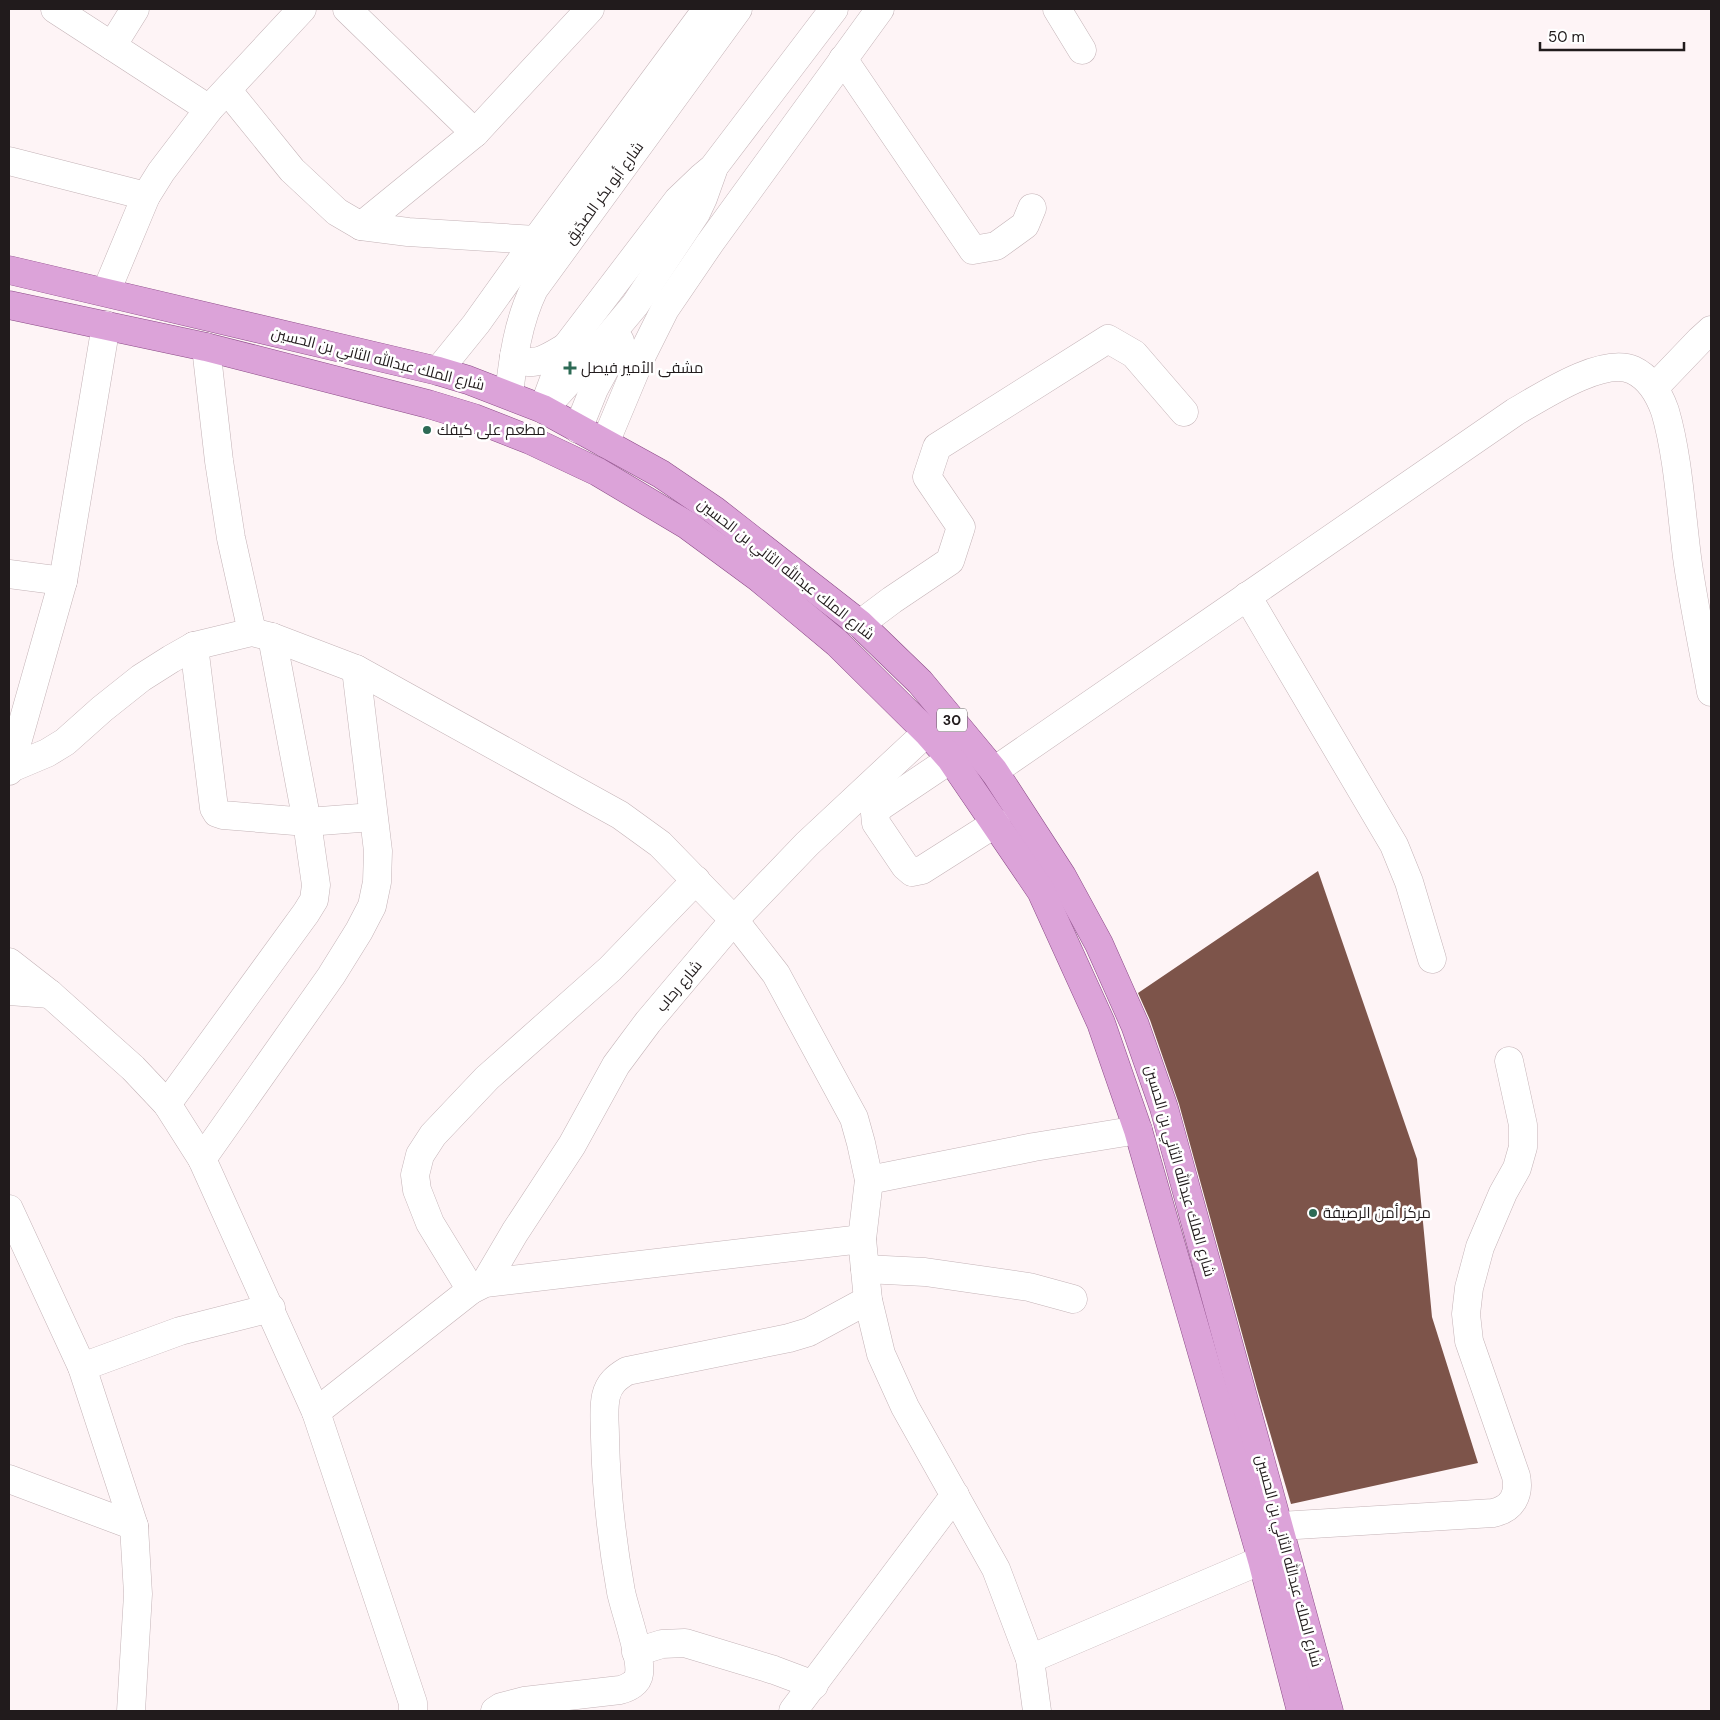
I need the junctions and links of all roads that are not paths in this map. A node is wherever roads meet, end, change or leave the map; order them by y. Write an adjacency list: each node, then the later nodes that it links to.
1 (55, 9): 11 (street)
2 (136, 9): 11 (street)
3 (302, 9): 14 (street)
4 (347, 9): 15 (street)
5 (590, 9): 15 (street)
6 (707, 9): 21 (street, شارع أبو بكر الصدّيق)
7 (738, 9): 30 (street, شارع أبو بكر الصدّيق)
8 (834, 9): 17 (street)
9 (880, 9): 13 (street)
10 (1057, 9): 12 (street)
11 (112, 46): 14 (street)
12 (1082, 50)
13 (843, 58): 19 (street); 38 (street)
14 (218, 100): 18 (street); 20 (street)
15 (475, 133): 20 (street)
16 (9, 162): 18 (street)
17 (713, 168): 25 (street); 29 (street)
18 (146, 196): 23 (street)
19 (1032, 208)
20 (361, 226): 21 (street)
21 (536, 240): 31 (street, شارع أبو بكر الصدّيق)
22 (9, 270): 23 (main road, شارع الملك عبدالله الثاني بن الحسين / 30)
23 (106, 292): 31 (main road, شارع الملك عبدالله الثاني بن الحسين / 30)
24 (9, 305): 26 (main road, شارع الملك عبدالله الثاني بن الحسين / 30)
25 (635, 305): 34 (street); 36 (street)
26 (106, 325): 28 (main road, شارع الملك عبدالله الثاني بن الحسين / 30); 40 (street)
27 (1707, 339): 32 (street)
28 (206, 346): 37 (main road, شارع الملك عبدالله الثاني بن الحسين / 30); 43 (street)
29 (566, 347): 30 (street); 34 (street)
30 (514, 356): 33 (street, شارع أبو بكر الصدّيق)
31 (438, 371): 33 (main road, شارع الملك عبدالله الثاني بن الحسين / 30)
32 (1654, 387): 41 (street); 46 (street)
33 (509, 395): 34 (main road, شارع الملك عبدالله الثاني بن الحسين / 30)
34 (543, 409): 36 (main road, شارع الملك عبدالله الثاني بن الحسين / 30); 37 (main road)
35 (1184, 412): 42 (street)
36 (578, 429): 38 (main road, شارع الملك عبدالله الثاني بن الحسين / 30)
37 (530, 440): 47 (main road, شارع الملك عبدالله الثاني بن الحسين / 30)
38 (605, 443): 42 (main road, شارع الملك عبدالله الثاني بن الحسين / 30)
39 (9, 574): 40 (street)
40 (63, 581): 49 (street)
41 (1247, 596): 50 (street); 56 (street)
42 (860, 624): 50 (main road, شارع الملك عبدالله الثاني بن الحسين / 30)
43 (262, 634): 44 (street); 45 (street); 52 (street)
44 (194, 646): 49 (street); 52 (street)
45 (356, 669): 51 (street); 54 (street)
46 (1711, 692)
47 (927, 732): 48 (main road, شارع الملك عبدالله الثاني بن الحسين / 30); 55 (street, شارع رحاب)
48 (951, 759): 53 (main road, شارع الملك عبدالله الثاني بن الحسين / 30); 53 (street)
49 (9, 770)
50 (994, 771): 66 (main road, شارع الملك عبدالله الثاني بن الحسين / 30)
51 (373, 817): 52 (street); 63 (street)
52 (307, 822): 61 (street)
53 (996, 823): 62 (main road, شارع الملك عبدالله الثاني بن الحسين / 30)
54 (696, 880): 55 (street); 70 (street)
55 (734, 920): 64 (street); 70 (street, شارع رحاب)
56 (1432, 958)
57 (9, 962): 59 (street)
58 (9, 991): 59 (street)
59 (50, 994): 61 (street)
60 (1509, 1061): 79 (street)
61 (168, 1104): 63 (street)
62 (1138, 1130): 64 (street); 68 (main road, شارع الملك عبدالله الثاني بن الحسين / 30)
63 (202, 1159): 73 (street)
64 (869, 1180): 67 (street)
65 (9, 1209): 74 (street)
66 (1200, 1236): 68 (main road); 79 (main road, شارع الملك عبدالله الثاني بن الحسين / 30)
67 (862, 1239): 69 (street); 70 (street)
68 (1171, 1245): 80 (main road, شارع الملك عبدالله الثاني بن الحسين / 30)
69 (865, 1269): 71 (street); 72 (street)
70 (478, 1287): 75 (street)
71 (1073, 1299)
72 (868, 1300): 77 (street); 81 (street)
73 (271, 1308): 74 (street); 75 (street)
74 (82, 1367): 78 (street)
75 (316, 1412): 84 (street)
76 (9, 1480): 78 (street)
77 (955, 1494): 82 (street); 83 (street)
78 (134, 1526): 85 (street)
79 (1280, 1526): 90 (main road, شارع الملك عبدالله الثاني بن الحسين / 30)
80 (1262, 1560): 82 (street); 89 (main road, شارع الملك عبدالله الثاني بن الحسين / 30)
81 (636, 1652): 83 (street); 86 (street)
82 (1030, 1659): 88 (street)
83 (814, 1685): 87 (street)
84 (417, 1709)
85 (131, 1711)
86 (495, 1711)
87 (793, 1711)
88 (1037, 1711)
89 (1301, 1711)
90 (1329, 1711)

